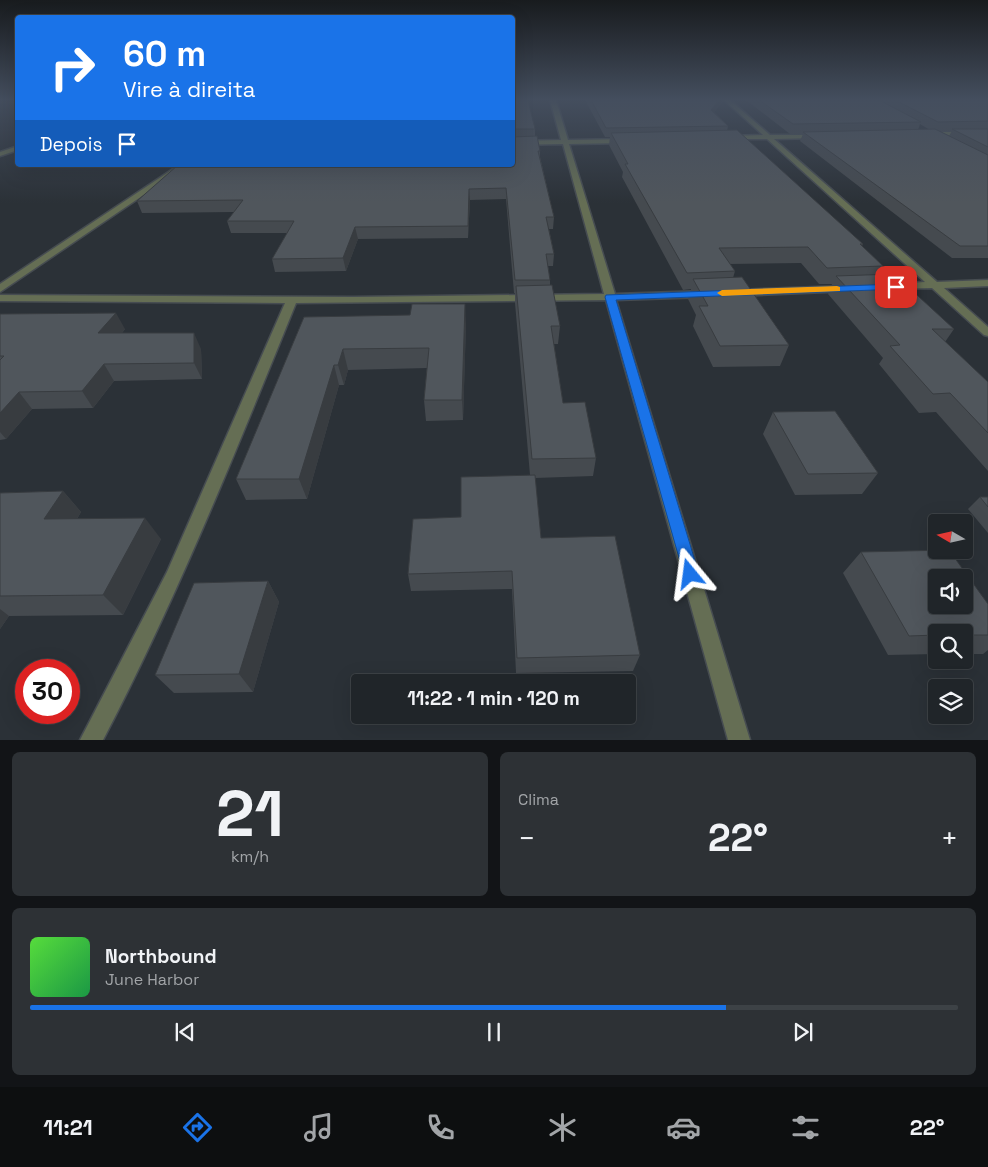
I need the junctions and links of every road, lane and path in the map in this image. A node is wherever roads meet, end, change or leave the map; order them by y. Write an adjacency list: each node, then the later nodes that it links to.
1 (564, 135): 8 (street)
2 (765, 135): 5 (street)
3 (931, 135): 10 (street)
4 (825, 136): 5 (street)
5 (768, 137): 6 (street); 15 (street)
6 (720, 138)
7 (633, 140): 8 (street)
8 (566, 142): 9 (street); 19 (street)
9 (515, 143)
10 (947, 143)
11 (15, 149): 12 (street)
12 (0, 154)
13 (181, 167): 18 (street)
14 (988, 283): 15 (street)
15 (934, 285): 17 (street); 22 (street)
16 (856, 288): 19 (street)
17 (875, 288)
18 (0, 289)
19 (610, 297): 21 (street); 24 (street)
20 (0, 298): 21 (street)
21 (292, 300): 23 (street)
22 (988, 333)
23 (91, 740)
24 (739, 740)

